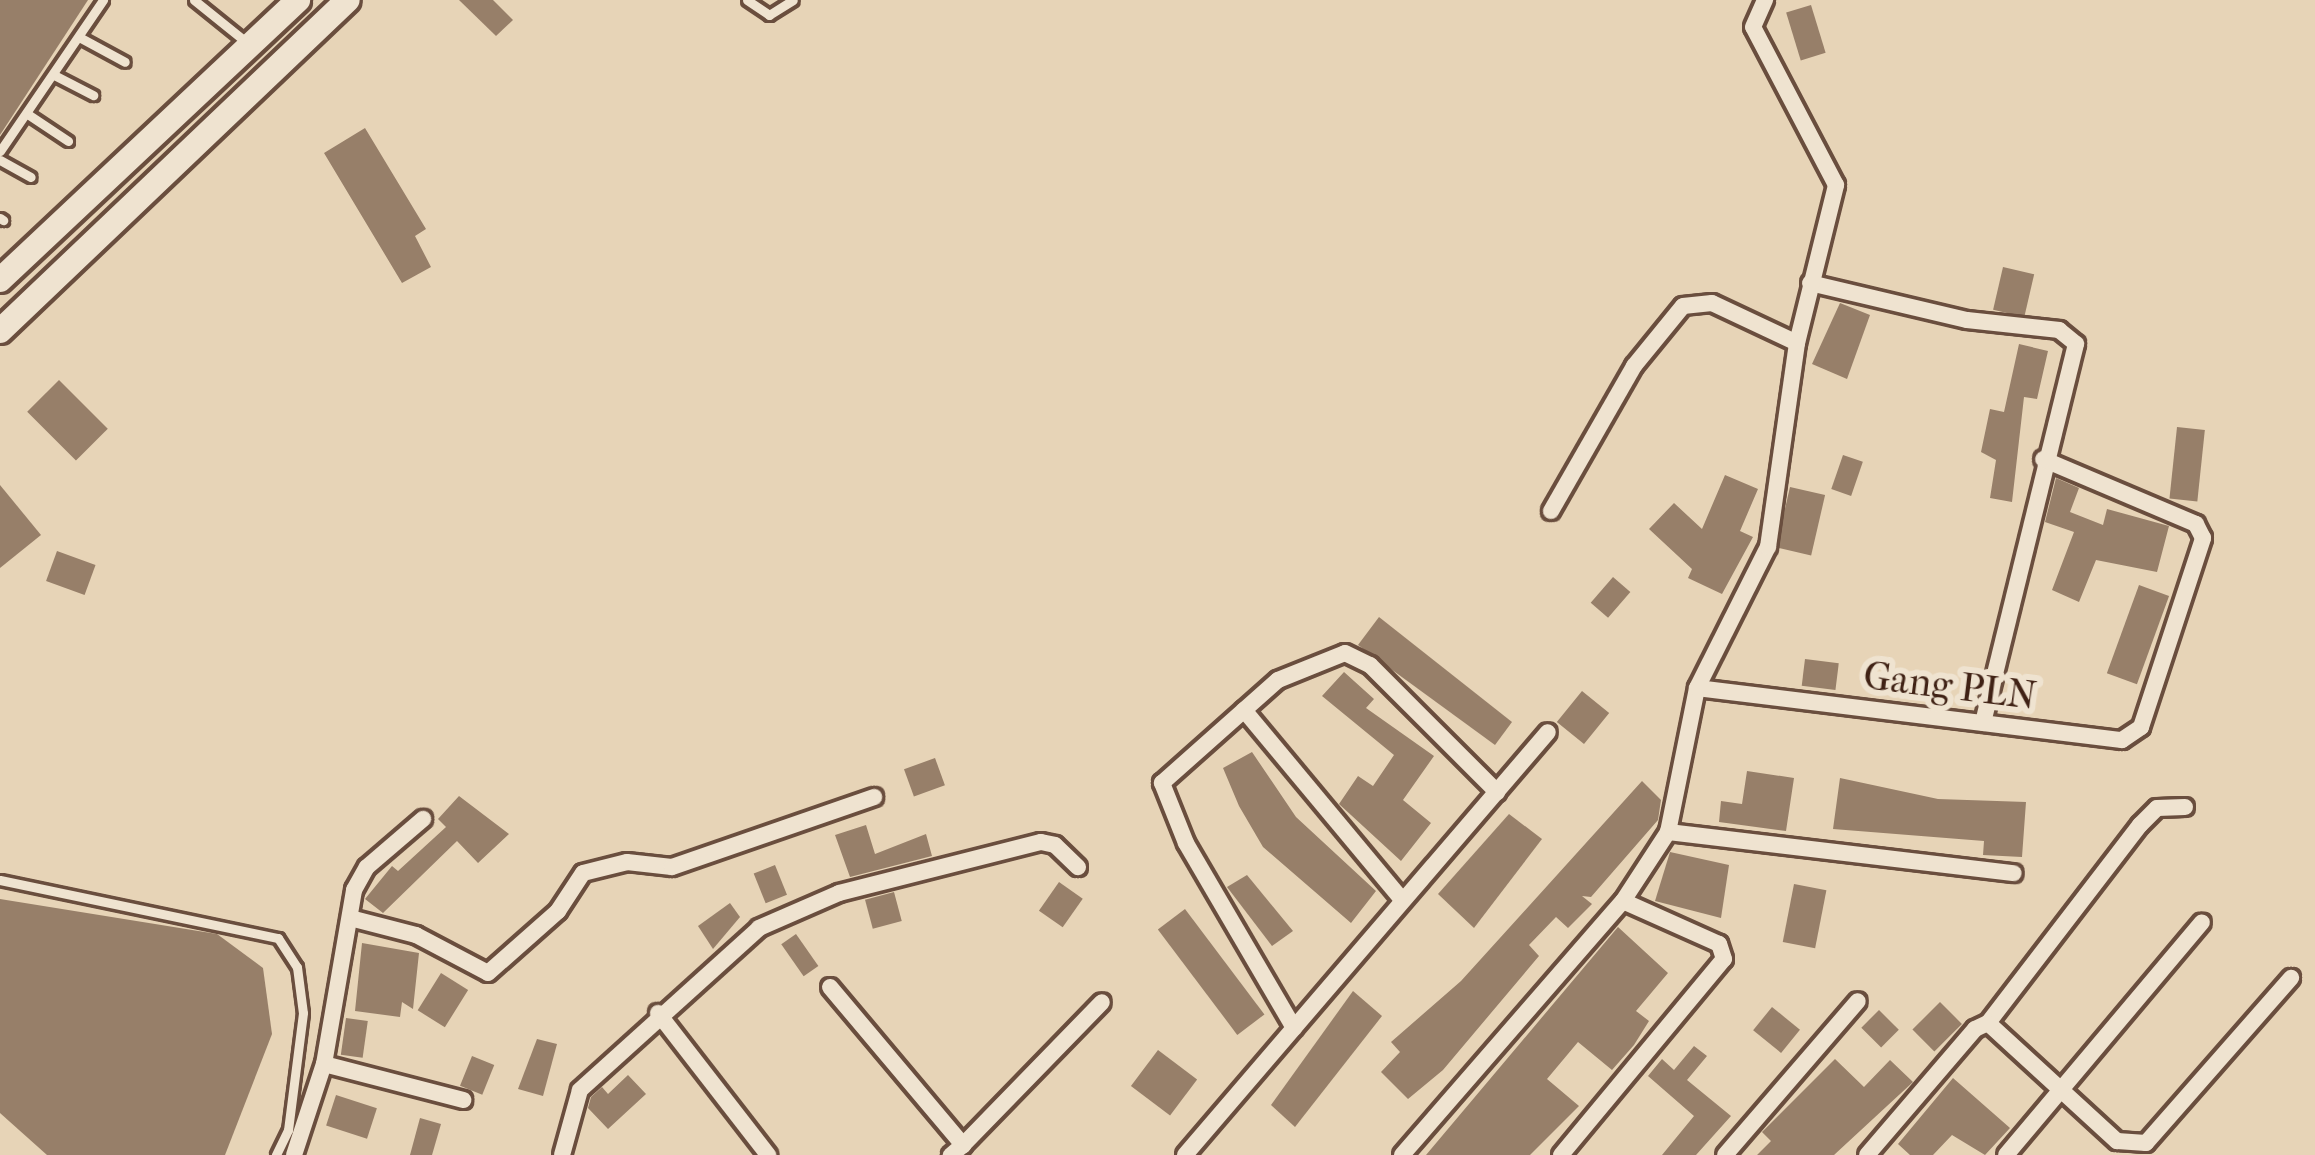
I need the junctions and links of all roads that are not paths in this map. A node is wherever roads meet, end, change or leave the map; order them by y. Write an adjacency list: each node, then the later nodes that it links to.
1 (103, 0): 8 (lane)
2 (194, 0): 9 (lane)
3 (298, 0): 9 (main road)
4 (348, 0): 19 (main road)
5 (747, 0): 6 (lane)
6 (793, 0)
7 (1765, 0): 18 (street)
8 (80, 37): 10 (lane); 11 (lane)
9 (250, 45): 17 (main road)
10 (125, 62)
11 (56, 76): 12 (lane); 13 (lane)
12 (93, 95)
13 (29, 115): 14 (lane); 15 (lane)
14 (68, 140)
15 (0, 156): 16 (lane)
16 (32, 176)
17 (0, 280)
18 (1810, 283): 20 (street); 21 (street)
19 (0, 331)
20 (1797, 343): 22 (street); 23 (street)
21 (2043, 459): 25 (street); 25 (street, Gang PLN)
22 (1551, 511)
23 (1697, 688): 25 (street, Gang PLN); 31 (street)
24 (1244, 710): 27 (street); 35 (street); 45 (street)
25 (1983, 723)
26 (1548, 733): 27 (street)
27 (1497, 792): 35 (street)
28 (874, 797): 37 (street)
29 (2185, 807): 44 (street)
30 (423, 819): 37 (street)
31 (1668, 832): 33 (street); 36 (street)
32 (1078, 867): 43 (street)
33 (2014, 873)
34 (0, 880): 51 (lane)
35 (1400, 897): 45 (street)
36 (1623, 901): 56 (street); 57 (street)
37 (354, 919): 46 (street)
38 (2202, 922): 47 (street)
39 (2291, 978): 50 (street)
40 (830, 987): 49 (street)
41 (1858, 1001): 58 (street)
42 (1102, 1002): 49 (street)
43 (658, 1012): 53 (street); 54 (street)
44 (1988, 1023): 47 (street); 59 (street)
45 (1294, 1028): 55 (street)
46 (324, 1064): 48 (street); 52 (street)
47 (2062, 1091): 50 (street); 60 (street)
48 (463, 1100)
49 (957, 1150)
50 (2141, 1150)
51 (276, 1155)
52 (294, 1155)
53 (562, 1155)
54 (768, 1155)
55 (1185, 1155)
56 (1402, 1155)
57 (1561, 1155)
58 (1725, 1155)
59 (1867, 1155)
60 (2006, 1155)

